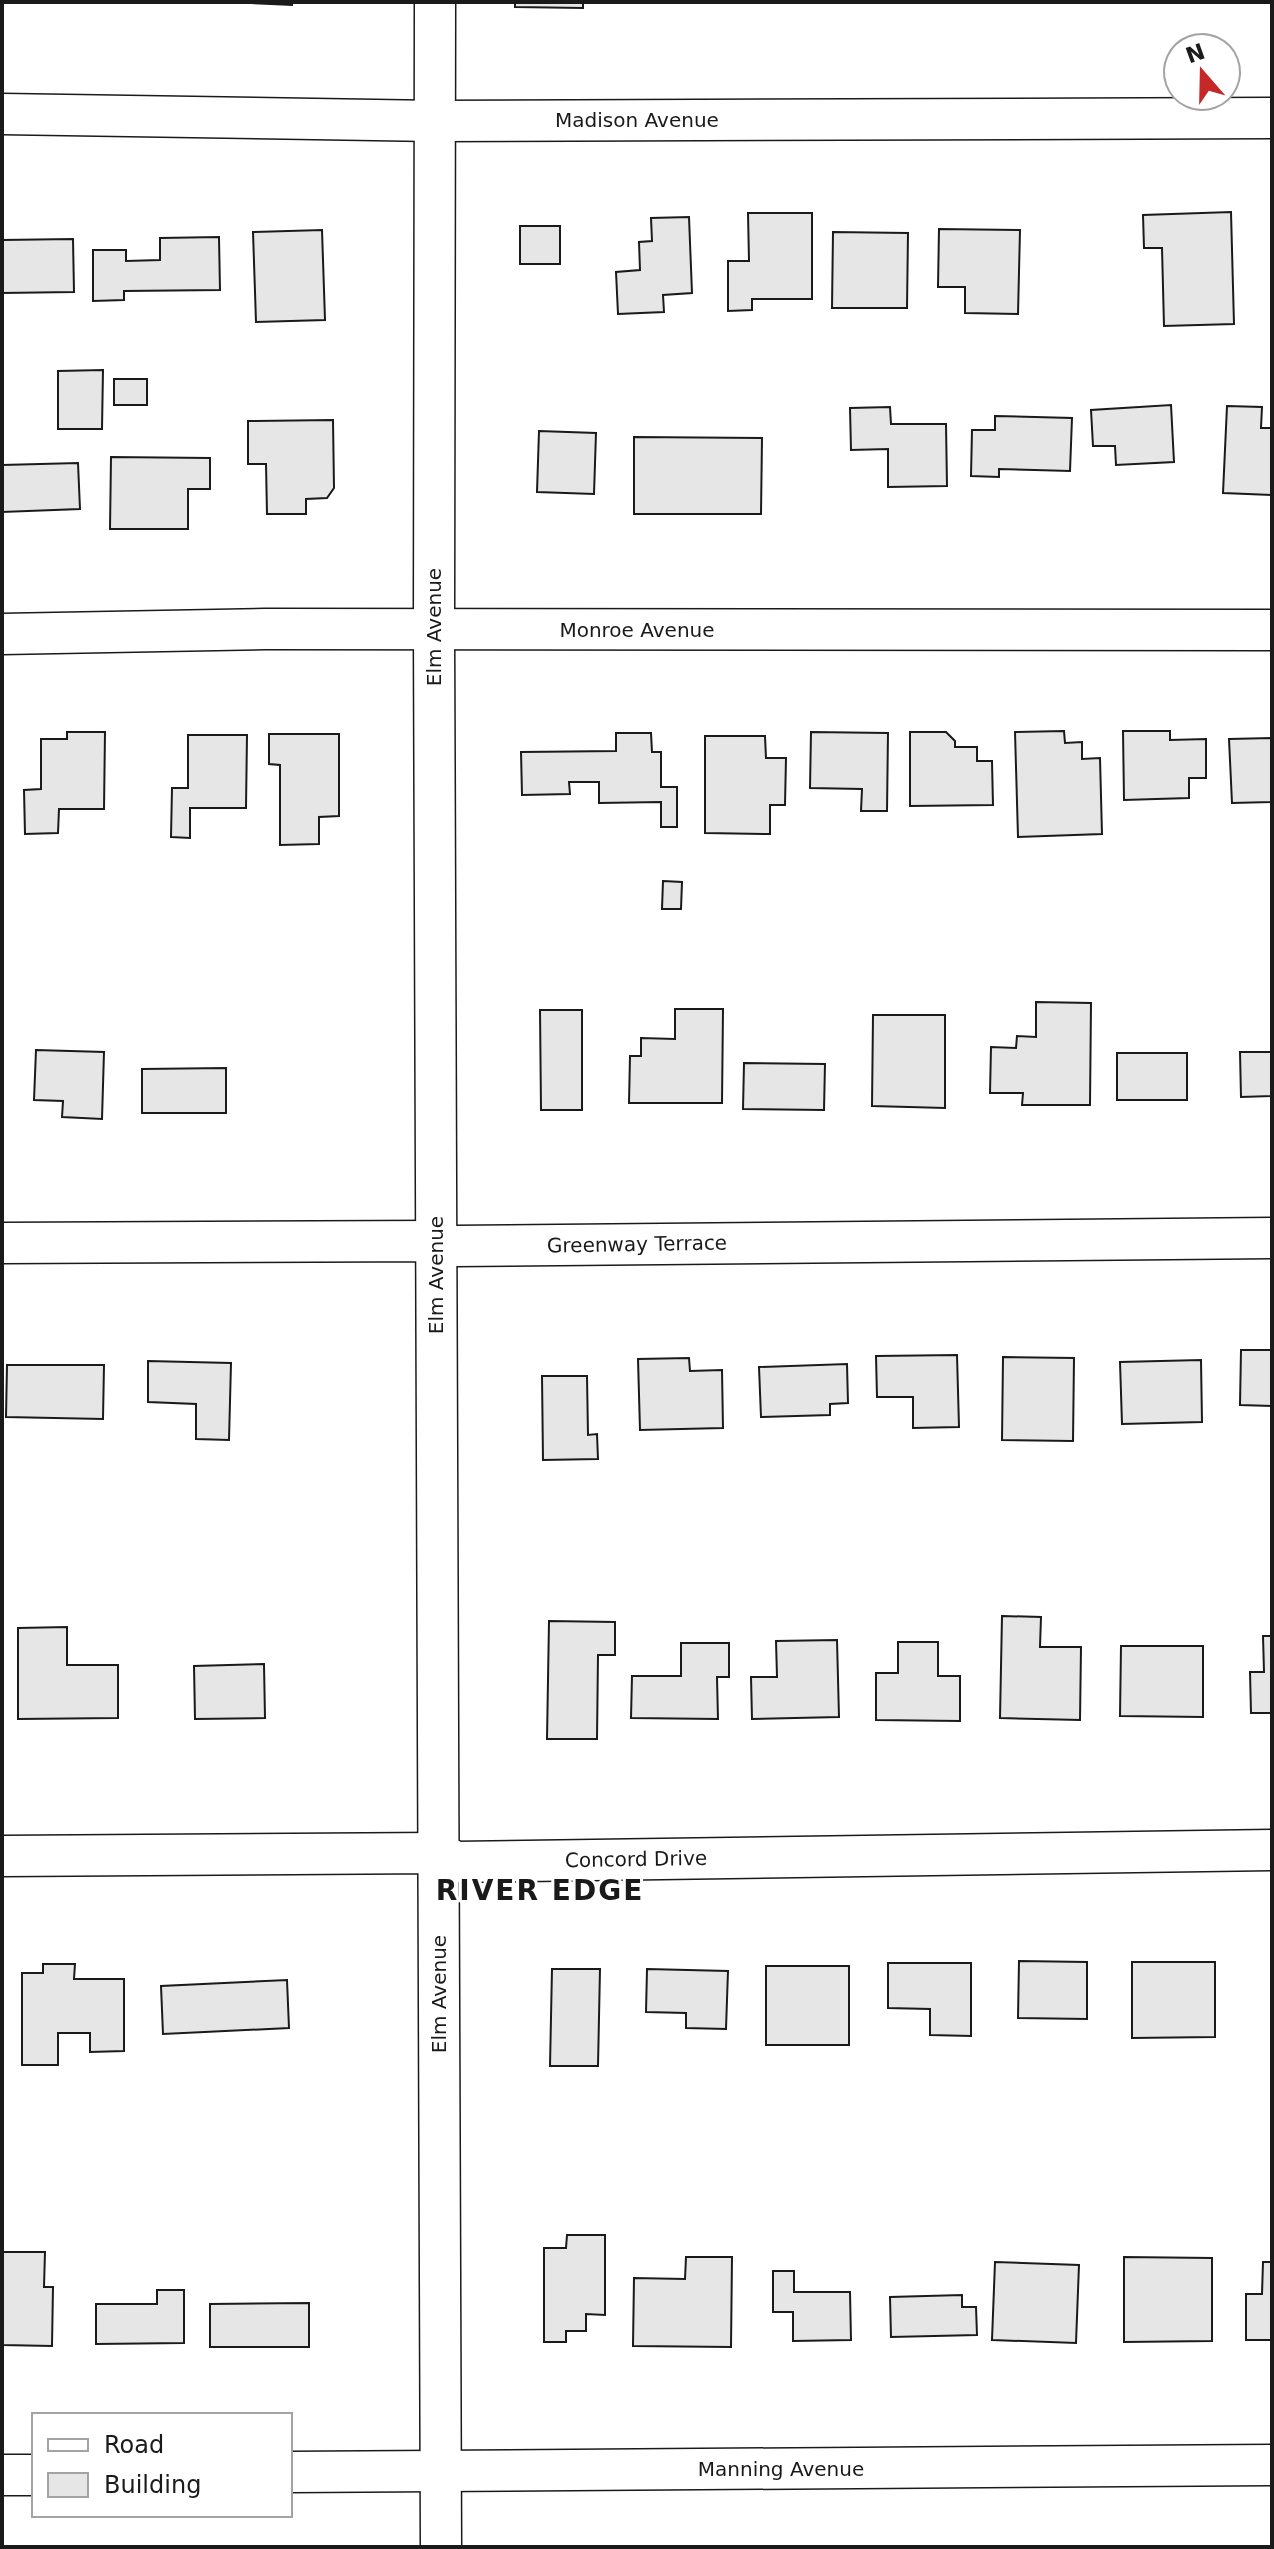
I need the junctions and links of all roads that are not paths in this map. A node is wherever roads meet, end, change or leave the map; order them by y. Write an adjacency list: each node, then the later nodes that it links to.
1 (435, 2): 4 (street, Elm Avenue)
2 (2, 114): 4 (street, Madison Avenue)
3 (1272, 118): 4 (street, Madison Avenue)
4 (435, 121): 5 (street, Elm Avenue)
5 (434, 629): 6 (street, Monroe Avenue); 7 (street, Monroe Avenue); 9 (street, Elm Avenue)
6 (1272, 630)
7 (2, 634)
8 (1272, 1238): 9 (street, Greenway Terrace)
9 (436, 1241): 10 (street, Greenway Terrace); 12 (street, Elm Avenue)
10 (2, 1243)
11 (1272, 1850): 12 (street, Concord Drive)
12 (438, 1853): 13 (street, Concord Drive); 15 (street, Elm Avenue)
13 (2, 1856)
14 (1272, 2465): 15 (street, Manning Avenue)
15 (441, 2471): 16 (street, Manning Avenue); 19 (street, Elm Avenue)
16 (292, 2472)
17 (2, 2475): 18 (street)
18 (32, 2475)
19 (441, 2547)

